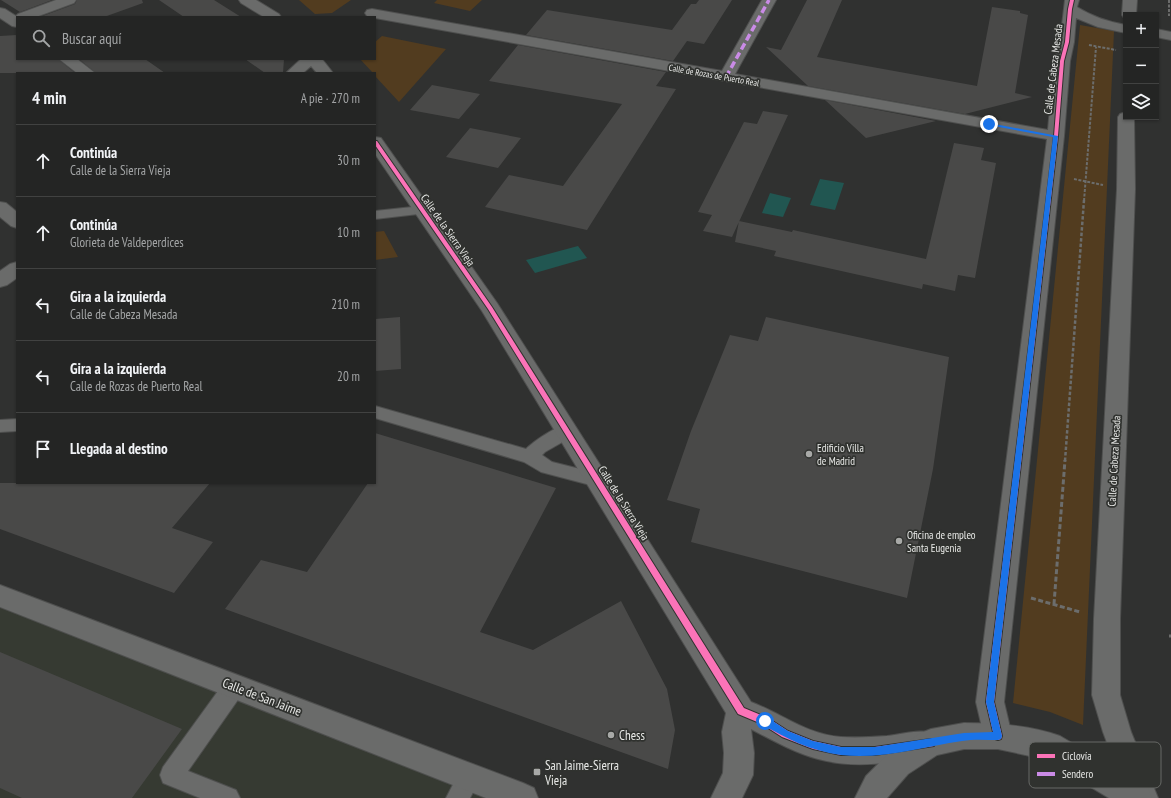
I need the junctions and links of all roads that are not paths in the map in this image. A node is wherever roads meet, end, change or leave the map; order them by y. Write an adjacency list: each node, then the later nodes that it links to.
1 (70, 0): 9 (street)
2 (246, 0): 10 (street)
3 (769, 0): 21 (street)
4 (1130, 0): 8 (street)
5 (1071, 5): 12 (street); 23 (street, Calle de Cabeza Mesada)
6 (0, 12): 11 (street)
7 (374, 12): 21 (street, Calle de Rozas de Puerto Real)
8 (1129, 12)
9 (27, 16)
10 (272, 16)
11 (14, 21)
12 (1123, 28)
13 (1159, 34): 14 (street)
14 (1171, 36)
15 (68, 60): 18 (street)
16 (309, 60): 19 (street)
17 (315, 60): 20 (street)
18 (86, 72)
19 (295, 72)
20 (324, 72)
21 (726, 77): 23 (street, Calle de Rozas de Puerto Real)
22 (1126, 120): 42 (street, Calle de Cabeza Mesada)
23 (1056, 136): 40 (street, Calle de Cabeza Mesada)
24 (376, 143): 26 (street, Calle de la Sierra Vieja)
25 (0, 207): 28 (street)
26 (422, 210): 27 (lane, Calle de la Sierra Vieja); 34 (street, Calle de la Sierra Vieja)
27 (376, 215)
28 (16, 221)
29 (16, 269): 30 (street)
30 (0, 280)
31 (376, 412): 35 (lane, Calle de la Sierra Vieja)
32 (16, 425): 33 (lane)
33 (0, 426)
34 (568, 431): 35 (lane); 36 (street, Calle de la Sierra Vieja)
35 (530, 457): 36 (lane, Calle de la Sierra Vieja)
36 (598, 480): 39 (street, Calle de la Sierra Vieja)
37 (0, 596): 38 (street, Calle de San Jaime)
38 (234, 687): 44 (street, Calle de San Jaime); 47 (lane)
39 (741, 711): 43 (street); 49 (street)
40 (998, 736): 41 (street); 43 (street)
41 (1029, 742)
42 (1121, 742)
43 (931, 743): 50 (street)
44 (463, 787): 48 (street, Calle de San Jaime)
45 (1120, 788): 51 (street)
46 (1139, 788): 52 (street, Calle de Cabeza Mesada)
47 (228, 798)
48 (524, 798)
49 (726, 798)
50 (870, 798)
51 (1137, 798)
52 (1143, 798)

